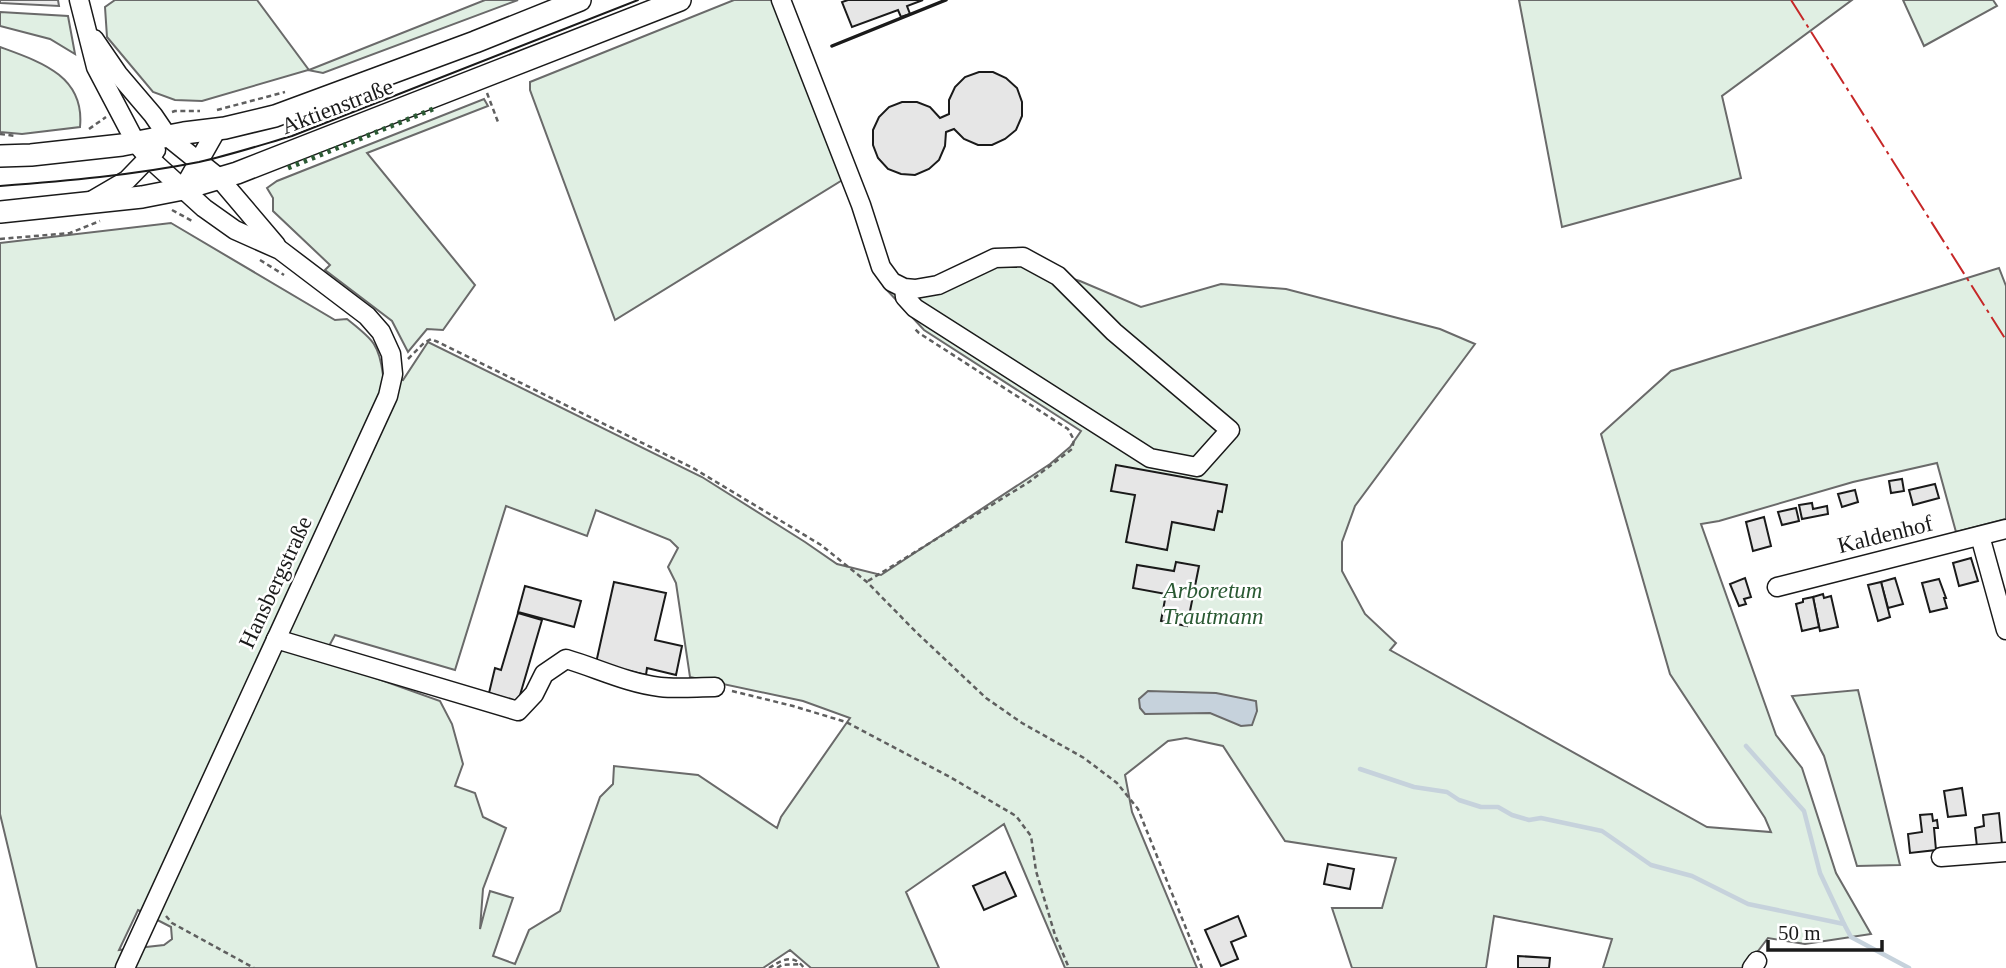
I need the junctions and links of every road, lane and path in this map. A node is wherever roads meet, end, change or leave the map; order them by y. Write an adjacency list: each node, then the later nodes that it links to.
1 (79, 0): 5 (street)
2 (580, 0): 11 (main road, Aktienstraße)
3 (680, 0): 6 (main road, Aktienstraße)
4 (781, 0): 30 (street)
5 (88, 30): 8 (street); 9 (street)
6 (481, 78): 10 (path); 19 (main road, Aktienstraße)
7 (204, 111): 8 (path)
8 (153, 115): 14 (street)
9 (121, 116): 12 (path); 16 (street)
10 (498, 122)
11 (216, 129): 14 (main road, Aktienstraße); 18 (street)
12 (85, 132)
13 (0, 134): 15 (path)
14 (168, 136): 16 (main road, Aktienstraße); 18 (street)
15 (25, 137)
16 (142, 150): 17 (main road, Aktienstraße); 20 (street); 21 (street)
17 (0, 156)
18 (198, 162): 19 (street); 20 (street)
19 (219, 178): 20 (main road, Aktienstraße); 27 (street)
20 (183, 189): 21 (main road, Aktienstraße); 27 (street)
21 (89, 203): 23 (main road, Aktienstraße)
22 (166, 210): 25 (path)
23 (0, 212)
24 (106, 220): 26 (path)
25 (194, 222)
26 (0, 239)
27 (280, 250): 32 (street)
28 (258, 259): 29 (path)
29 (292, 280)
30 (904, 288): 30 (street)
31 (911, 323): 35 (path)
32 (393, 374): 35 (path); 38 (street, Hansbergstraße)
33 (2006, 529): 34 (street, Kaldenhof)
34 (1980, 536): 36 (street, Kaldenhof); 37 (street)
35 (867, 582): 49 (path)
36 (1777, 587)
37 (2006, 630)
38 (276, 639): 39 (street); 42 (street, Hansbergstraße)
39 (715, 687): 48 (path)
40 (2006, 852): 41 (street)
41 (1941, 857)
42 (154, 904): 44 (street, Hansbergstraße); 45 (path)
43 (803, 966): 46 (path); 47 (path)
44 (125, 968)
45 (254, 968)
46 (769, 968)
47 (777, 968)
48 (1069, 968)
49 (1202, 968)

